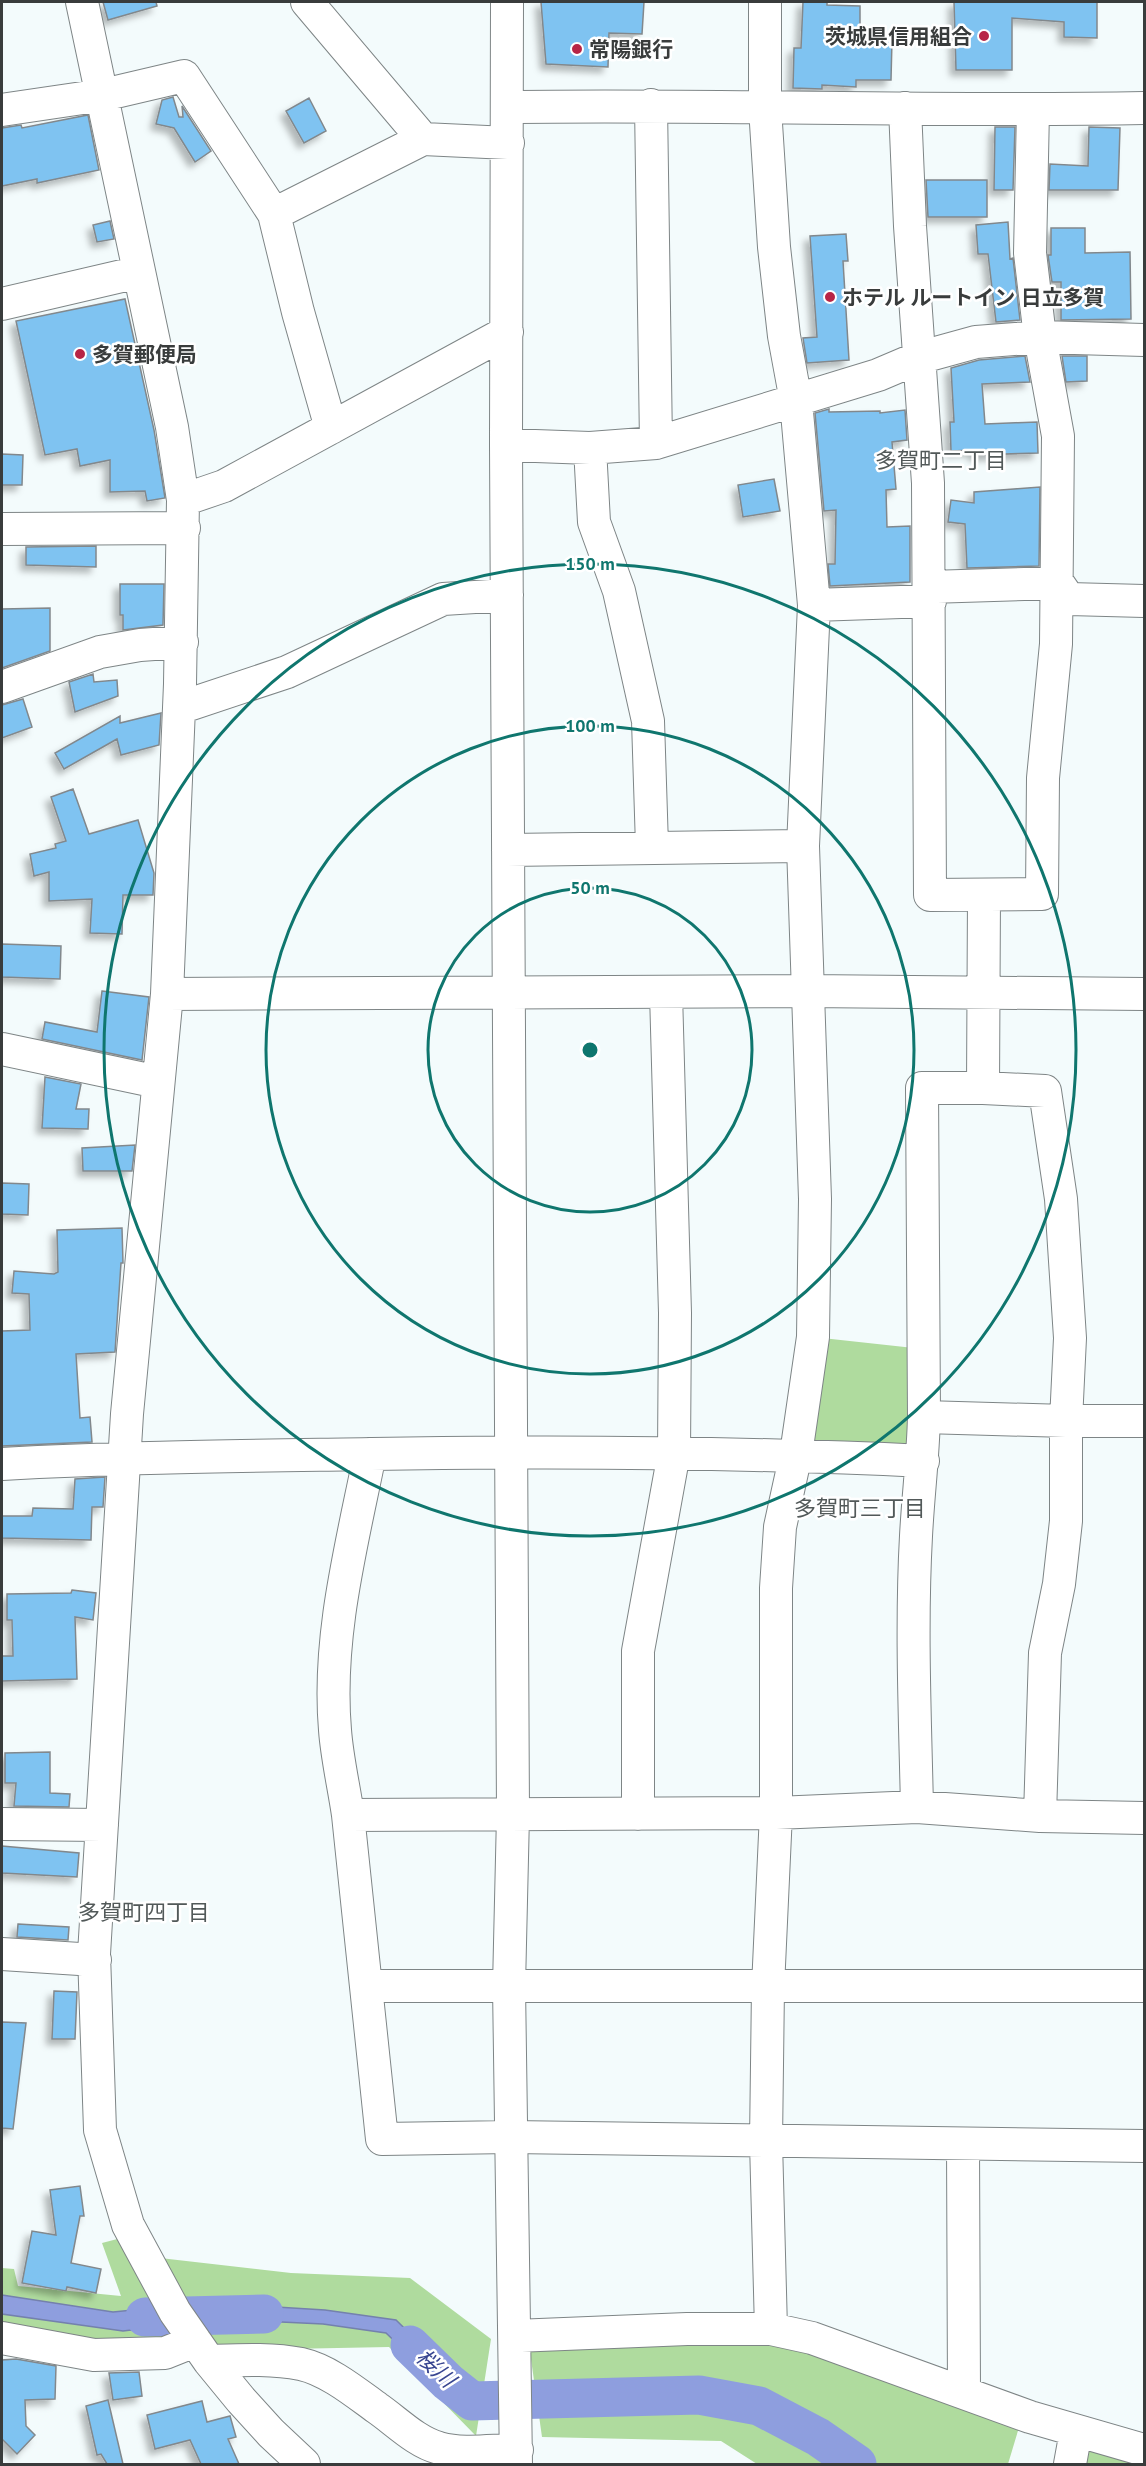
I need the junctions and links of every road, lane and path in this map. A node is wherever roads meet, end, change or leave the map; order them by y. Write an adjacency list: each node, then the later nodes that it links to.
1 (82, 2): 5 (street)
2 (307, 2): 13 (street)
3 (507, 2): 7 (street)
4 (765, 2): 8 (street)
5 (103, 95): 11 (street); 15 (street); 16 (street)
6 (651, 105): 7 (street); 8 (street); 24 (street)
7 (507, 107): 14 (street)
8 (765, 108): 9 (street); 22 (street)
9 (905, 108): 12 (street); 21 (street)
10 (1144, 108): 12 (street)
11 (2, 110)
12 (1033, 110): 19 (street)
13 (423, 139): 14 (street); 15 (street)
14 (508, 143): 18 (street)
15 (274, 214): 23 (street)
16 (139, 272): 17 (street); 27 (street)
17 (2, 304)
18 (507, 332): 23 (street); 25 (street)
19 (1040, 337): 20 (street); 21 (street); 29 (street)
20 (1144, 340)
21 (918, 358): 22 (street); 30 (street)
22 (795, 401): 24 (street); 33 (street)
23 (332, 428): 27 (street)
24 (656, 443): 26 (street)
25 (506, 445): 26 (street); 31 (street)
26 (590, 448): 37 (street)
27 (184, 514): 28 (street); 34 (street)
28 (2, 529)
29 (1058, 583): 30 (street); 32 (street); 40 (street)
30 (929, 594): 33 (street); 40 (street)
31 (507, 595): 36 (street); 39 (street)
32 (1144, 601)
33 (814, 604): 38 (street)
34 (182, 642): 35 (street); 36 (street)
35 (2, 687)
36 (179, 708): 44 (street)
37 (652, 846): 38 (street); 39 (street)
38 (803, 846): 41 (street)
39 (508, 850): 45 (street)
40 (984, 895): 42 (street)
41 (807, 991): 42 (street); 43 (street); 56 (street)
42 (984, 992): 46 (street); 49 (street)
43 (666, 993): 45 (street); 54 (street)
44 (167, 994): 45 (street); 48 (street)
45 (509, 994): 53 (street)
46 (1144, 994)
47 (2, 1049): 48 (street)
48 (158, 1082): 57 (street)
49 (983, 1088): 50 (street); 51 (street)
50 (924, 1417): 51 (street); 58 (street)
51 (1066, 1421): 52 (street); 65 (street)
52 (1144, 1421)
53 (511, 1452): 54 (street); 55 (street); 64 (street)
54 (674, 1453): 56 (street); 62 (street)
55 (370, 1454): 57 (street); 63 (street)
56 (796, 1454): 58 (street); 61 (street)
57 (124, 1457): 59 (street); 68 (street)
58 (923, 1461): 60 (street)
59 (2, 1464)
60 (917, 1807): 61 (street); 65 (street)
61 (776, 1813): 62 (street); 74 (street)
62 (638, 1814): 64 (street)
63 (348, 1815): 64 (street); 71 (street)
64 (513, 1815): 72 (street)
65 (1040, 1816): 66 (street)
66 (1144, 1818)
67 (2, 1824): 68 (street)
68 (102, 1825): 70 (street)
69 (2, 1954): 70 (street)
70 (95, 1960): 80 (street)
71 (366, 1986): 72 (street); 75 (street)
72 (509, 1986): 74 (street); 75 (street)
73 (1144, 1986): 74 (street)
74 (768, 1988): 76 (street)
75 (511, 2137): 76 (street); 81 (street)
76 (766, 2142): 77 (street); 79 (street)
77 (963, 2144): 78 (street); 83 (street)
78 (1144, 2146)
79 (771, 2330): 81 (street); 83 (street)
80 (192, 2335): 82 (street); 85 (street); 87 (street)
81 (515, 2336): 85 (street)
82 (2, 2338)
83 (964, 2393): 84 (street)
84 (1076, 2431): 86 (street); 88 (street)
85 (517, 2450)
86 (1144, 2450)
87 (304, 2464)
88 (1070, 2464)

